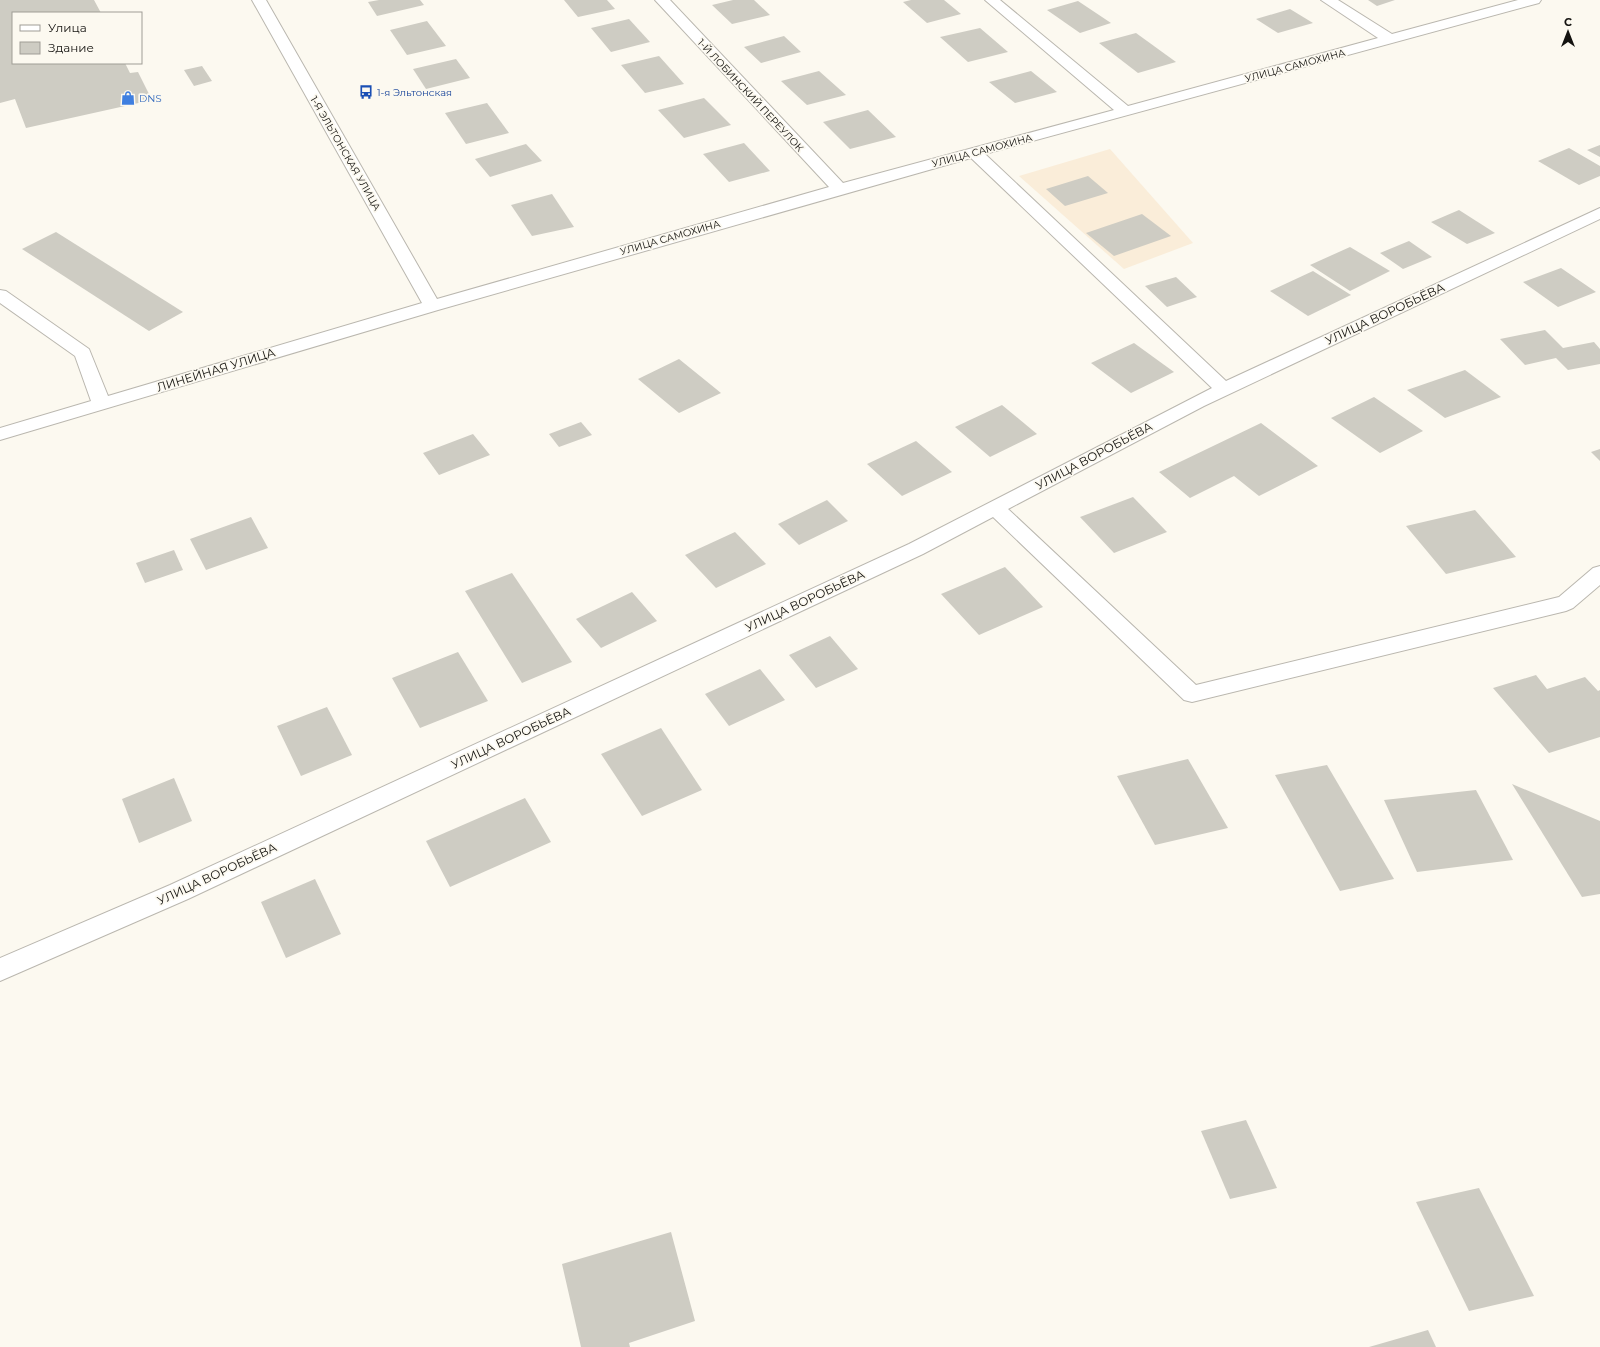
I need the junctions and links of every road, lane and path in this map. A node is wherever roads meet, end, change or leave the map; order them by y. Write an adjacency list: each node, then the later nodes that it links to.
1 (259, 0): 12 (street, 1-Я ЭЛЬТОНСКАЯ УЛИЦА)
2 (662, 0): 9 (street, 1-Й ЛОБИНСКИЙ ПЕРЕУЛОК)
3 (992, 0): 7 (street)
4 (1328, 0): 6 (street)
5 (1534, 0): 6 (street, УЛИЦА САМОХИНА)
6 (1391, 40): 7 (street, УЛИЦА САМОХИНА)
7 (1125, 111): 8 (street, УЛИЦА САМОХИНА)
8 (975, 153): 9 (street, УЛИЦА САМОХИНА); 13 (street)
9 (840, 189): 12 (street, УЛИЦА САМОХИНА)
10 (1600, 213): 13 (street, УЛИЦА ВОРОБЬЁВА)
11 (0, 295): 14 (street)
12 (432, 306): 14 (street, ЛИНЕЙНАЯ УЛИЦА)
13 (1224, 389): 16 (street, УЛИЦА ВОРОБЬЁВА)
14 (102, 404): 15 (street, ЛИНЕЙНАЯ УЛИЦА)
15 (0, 434)
16 (995, 508): 17 (street); 18 (street, УЛИЦА ВОРОБЬЁВА)
17 (1600, 573)
18 (0, 970)

